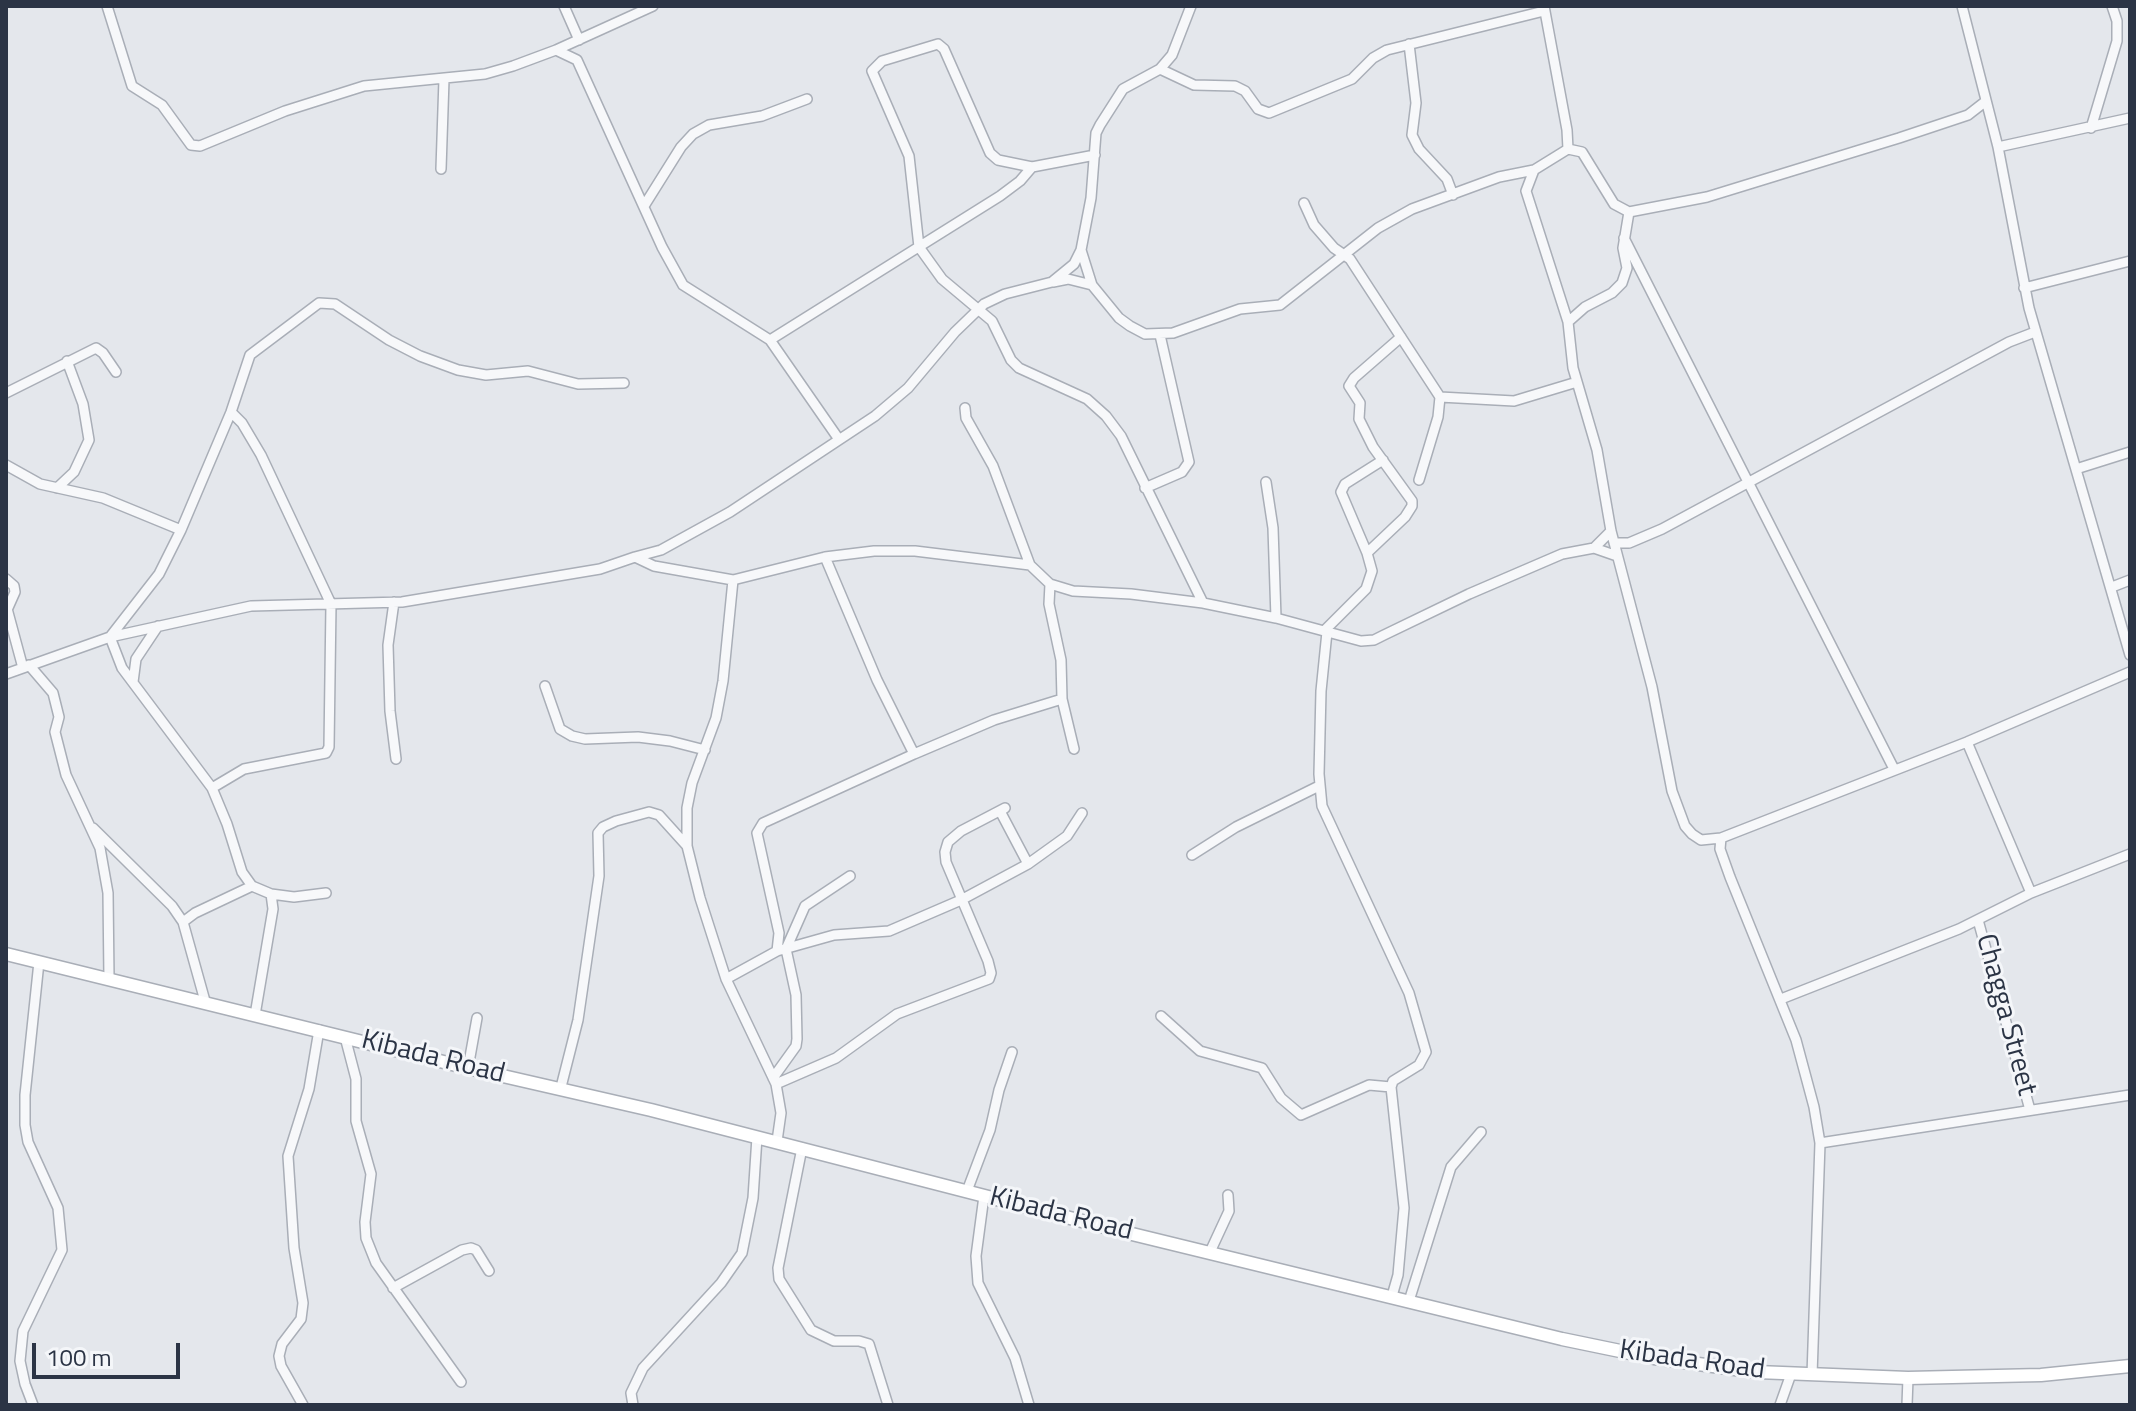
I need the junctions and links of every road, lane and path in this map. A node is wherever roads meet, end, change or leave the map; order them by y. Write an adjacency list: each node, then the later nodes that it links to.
1 (107, 6): 13 (street)
2 (564, 6): 8 (street)
3 (653, 6): 8 (street)
4 (1191, 6): 12 (street)
5 (1962, 6): 15 (street)
6 (2112, 6): 17 (street)
7 (1544, 8): 9 (street); 19 (street)
8 (580, 39): 10 (street); 11 (street)
9 (1409, 44): 12 (street); 24 (street)
10 (556, 50): 11 (street); 13 (street)
11 (577, 60): 26 (street)
12 (1160, 69): 20 (street)
13 (444, 79): 22 (street)
14 (807, 99): 26 (street)
15 (1986, 101): 18 (street); 27 (street)
16 (2130, 118): 17 (street)
17 (2091, 128): 18 (street)
18 (1998, 147): 35 (street)
19 (1568, 149): 23 (street); 27 (street)
20 (1095, 155): 21 (street); 30 (street)
21 (1032, 167): 29 (street); 29 (street)
22 (441, 169)
23 (1534, 170): 24 (street); 37 (street)
24 (1453, 195): 31 (street)
25 (1304, 203): 31 (street)
26 (644, 206): 41 (street)
27 (1629, 212): 28 (street)
28 (1624, 238): 37 (street); 57 (street)
29 (919, 247): 36 (street); 41 (street)
30 (1081, 250): 33 (street); 34 (street)
31 (1342, 254): 39 (street); 40 (street)
32 (2130, 261): 35 (street)
33 (1052, 282): 34 (street); 36 (street)
34 (1092, 285): 39 (street)
35 (2024, 288): 38 (street)
36 (976, 310): 50 (street); 59 (street)
37 (1568, 322): 44 (street)
38 (2035, 332): 54 (street); 57 (street)
39 (1160, 335): 59 (street)
40 (1401, 337): 47 (street); 52 (street)
41 (770, 340): 50 (street)
42 (67, 361): 43 (street); 46 (street); 58 (street)
43 (116, 372)
44 (1577, 382): 47 (street); 61 (street)
45 (624, 383): 49 (street)
46 (6, 393)
47 (1440, 397): 55 (street)
48 (965, 408): 68 (street)
49 (231, 412): 60 (street); 76 (street)
50 (838, 438): 66 (street)
51 (2130, 452): 54 (street)
52 (1383, 460): 64 (street); 64 (street)
53 (6, 465): 58 (street)
54 (2076, 469): 73 (street)
55 (1419, 480)
56 (1266, 482): 78 (street)
57 (1747, 483): 62 (street); 94 (street)
58 (57, 488): 60 (street)
59 (1145, 488): 75 (street)
60 (181, 530): 81 (street)
61 (1611, 531): 62 (street); 63 (street)
62 (1614, 543): 65 (street)
63 (1594, 548): 65 (street); 80 (street)
64 (1367, 553): 80 (street)
65 (1617, 556): 99 (street)
66 (635, 557): 70 (street); 74 (street)
67 (825, 557): 68 (street); 70 (street); 92 (street)
68 (1030, 565): 72 (street)
69 (6, 579): 77 (street)
70 (733, 580): 91 (street)
71 (2130, 580): 73 (street)
72 (1050, 584): 75 (street); 88 (street)
73 (2112, 587): 82 (street)
74 (394, 602): 76 (street); 93 (street)
75 (1203, 603): 78 (street)
76 (331, 604): 79 (street); 96 (street)
77 (7, 608): 83 (street)
78 (1276, 618): 80 (street)
79 (158, 626): 81 (street); 86 (street)
80 (1326, 631): 95 (street)
81 (110, 637): 83 (street); 86 (street)
82 (2130, 655)
83 (26, 666): 85 (street); 98 (street)
84 (2130, 672): 89 (street)
85 (6, 674)
86 (133, 682): 96 (street)
87 (545, 686): 91 (street)
88 (1062, 699): 90 (street); 92 (street)
89 (1967, 742): 94 (street); 107 (street)
90 (1074, 749)
91 (705, 750): 100 (street)
92 (914, 754): 112 (street)
93 (396, 759)
94 (1894, 769): 99 (street)
95 (1319, 786): 102 (street); 128 (street)
96 (212, 788): 105 (street)
97 (1082, 813): 103 (street)
98 (90, 825): 111 (street); 115 (street)
99 (1721, 838): 117 (street)
100 (687, 846): 116 (street); 127 (street)
101 (2130, 854): 107 (street)
102 (1192, 855)
103 (1028, 864): 109 (street); 109 (street)
104 (850, 876): 112 (street)
105 (252, 886): 108 (street); 111 (street)
106 (326, 893): 108 (street)
107 (2031, 893): 110 (street)
108 (271, 894): 119 (street)
109 (961, 900): 112 (street); 126 (street)
110 (1978, 920): 117 (street); 130 (street, Chagga Street)
111 (183, 922): 118 (street)
112 (782, 950): 116 (street); 126 (street)
113 (6, 954): 114 (main road, Kibada Road)
114 (39, 962): 115 (main road, Kibada Road); 149 (street)
115 (109, 978): 118 (main road, Kibada Road)
116 (726, 979): 126 (street)
117 (1781, 999): 134 (street)
118 (205, 1001): 119 (main road, Kibada Road)
119 (255, 1015): 122 (main road, Kibada Road)
120 (1161, 1016): 128 (street)
121 (477, 1018): 125 (street)
122 (319, 1030): 123 (main road, Kibada Road); 150 (street)
123 (345, 1037): 125 (main road, Kibada Road); 141 (street)
124 (1012, 1052): 136 (street)
125 (468, 1068): 127 (main road, Kibada Road)
126 (774, 1081): 133 (street)
127 (561, 1087): 132 (main road, Kibada Road)
128 (1391, 1087): 142 (street)
129 (2130, 1095): 130 (street)
130 (2030, 1110): 134 (street)
131 (1481, 1132): 143 (street)
132 (757, 1137): 133 (main road, Kibada Road); 151 (street)
133 (777, 1141): 135 (main road, Kibada Road)
134 (1820, 1143): 146 (street)
135 (802, 1148): 136 (main road, Kibada Road); 152 (street)
136 (967, 1191): 138 (main road, Kibada Road)
137 (1228, 1195): 139 (street)
138 (984, 1196): 139 (main road, Kibada Road); 153 (street)
139 (1210, 1252): 142 (main road, Kibada Road)
140 (489, 1271): 141 (street)
141 (393, 1288): 148 (street)
142 (1392, 1296): 143 (main road, Kibada Road)
143 (1409, 1301): 145 (main road, Kibada Road)
144 (2130, 1366): 147 (main road, Kibada Road)
145 (1791, 1374): 146 (main road, Kibada Road); 154 (street)
146 (1812, 1375): 147 (main road, Kibada Road)
147 (1908, 1378): 155 (street)
148 (461, 1382)
149 (33, 1405)
150 (303, 1405)
151 (633, 1405)
152 (888, 1405)
153 (1029, 1405)
154 (1780, 1405)
155 (1907, 1405)

